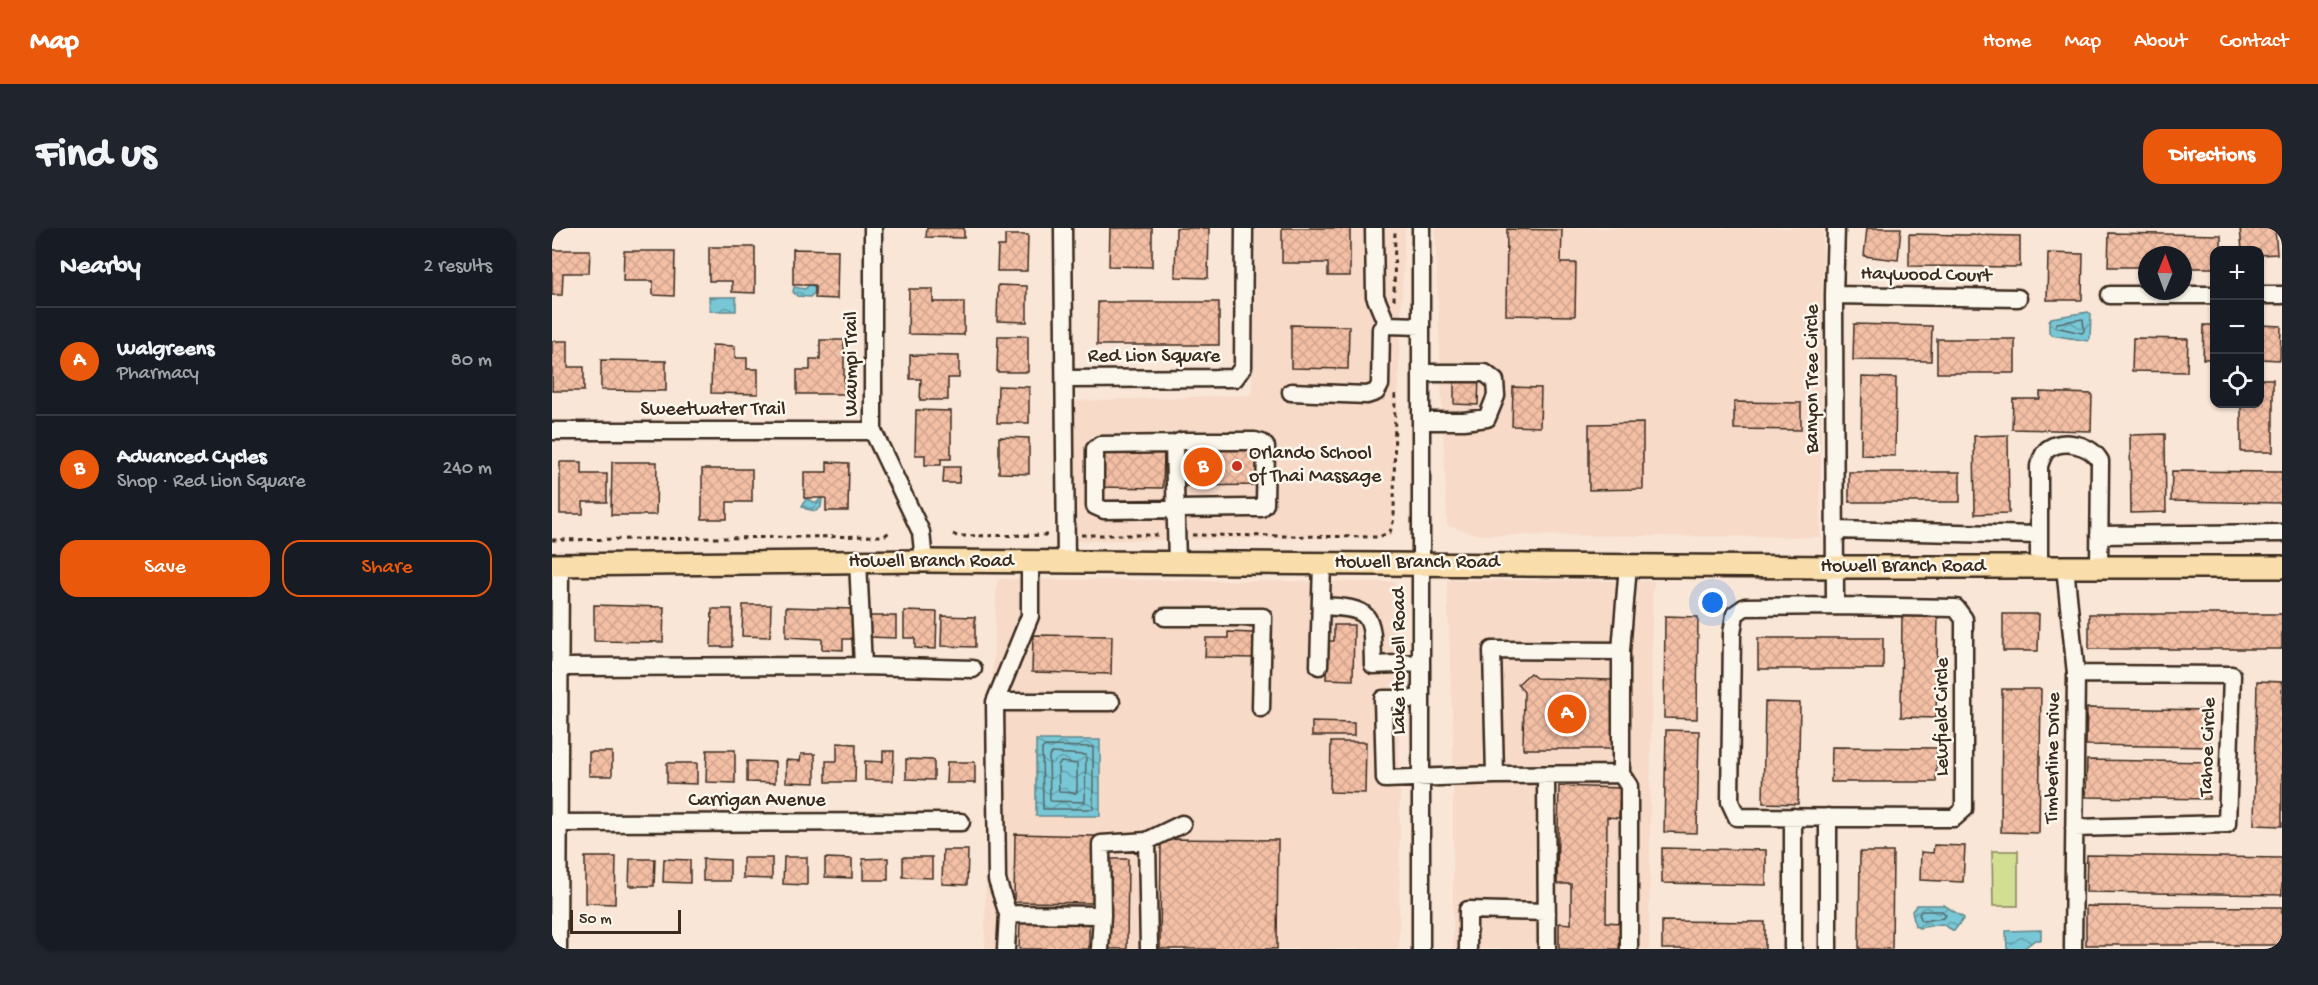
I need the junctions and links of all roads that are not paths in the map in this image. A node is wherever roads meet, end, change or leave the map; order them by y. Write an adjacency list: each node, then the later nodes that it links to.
1 (873, 228): 20 (street, Waumpi Trail)
2 (1063, 228): 16 (street, Red Lion Square)
3 (1244, 228): 16 (street, Red Lion Square)
4 (1374, 228): 13 (street)
5 (1421, 228): 14 (street, Lake Howell Road)
6 (1836, 228): 11 (street, Banyon Tree Circle)
7 (2110, 295): 8 (street)
8 (2210, 295)
9 (2264, 295): 10 (street)
10 (2282, 295)
11 (1834, 296): 12 (street, Haywood Court); 23 (street, Banyon Tree Circle)
12 (2018, 298)
13 (1387, 325): 14 (street); 17 (street)
14 (1421, 326): 15 (street, Lake Howell Road)
15 (1421, 373): 18 (street, Lake Howell Road); 18 (street)
16 (1065, 379): 31 (street, Red Lion Square)
17 (1291, 392)
18 (1421, 421): 30 (street, Lake Howell Road)
19 (552, 431): 20 (street, Sweetwater Trail)
20 (873, 431): 28 (street, Waumpi Trail)
21 (1174, 444): 22 (street); 22 (street); 22 (street)
22 (1176, 508): 32 (street)
23 (1835, 531): 25 (street); 36 (street, Banyon Tree Circle)
24 (2282, 533): 26 (street)
25 (2038, 535): 26 (street); 37 (street)
26 (2099, 535): 39 (street)
27 (858, 561): 28 (main road, Howell Branch Road); 34 (main road, Howell Branch Road); 46 (street)
28 (924, 561): 29 (main road, Howell Branch Road)
29 (1030, 562): 31 (main road, Howell Branch Road); 52 (street)
30 (1420, 562): 33 (main road, Howell Branch Road); 35 (main road, Howell Branch Road); 45 (street, Lake Howell Road)
31 (1066, 563): 32 (main road, Howell Branch Road)
32 (1177, 563): 33 (main road, Howell Branch Road)
33 (1322, 563): 41 (street)
34 (556, 565): 48 (street)
35 (1628, 565): 36 (main road, Howell Branch Road); 44 (street)
36 (1835, 567): 37 (main road, Howell Branch Road); 42 (street)
37 (2038, 567): 38 (main road, Howell Branch Road)
38 (2065, 567): 39 (main road, Howell Branch Road); 50 (street, Timberline Drive)
39 (2099, 567): 40 (main road, Howell Branch Road)
40 (2282, 567)
41 (1321, 606): 45 (street); 47 (street)
42 (1835, 606): 59 (street, Lewfield Circle); 60 (street, Lewfield Circle)
43 (1165, 617): 54 (street)
44 (1621, 651): 55 (street); 56 (street)
45 (1420, 663): 51 (street, Lake Howell Road)
46 (863, 666): 48 (street); 49 (street)
47 (1319, 666)
48 (559, 667): 62 (street)
49 (973, 669)
50 (2076, 674): 64 (street, Timberline Drive); 64 (street, Tahoe Circle)
51 (1420, 699): 58 (street, Lake Howell Road); 58 (street)
52 (995, 702): 53 (street); 67 (street)
53 (1111, 702)
54 (1261, 708)
55 (1621, 774): 57 (street); 76 (street)
56 (1495, 775): 57 (street); 58 (street)
57 (1546, 775): 66 (street)
58 (1421, 779): 73 (street, Lake Howell Road)
59 (1793, 817): 60 (street, Lewfield Circle); 77 (street)
60 (1827, 817): 78 (street)
61 (961, 822): 62 (street, Carrigan Avenue)
62 (556, 823): 69 (street)
63 (1182, 824): 65 (street)
64 (2074, 828): 79 (street, Timberline Drive)
65 (1147, 841): 68 (street); 72 (street)
66 (1547, 912): 74 (street); 75 (street)
67 (1008, 914): 68 (street); 70 (street)
68 (1102, 915): 71 (street)
69 (558, 949)
70 (1006, 949)
71 (1100, 949)
72 (1149, 949)
73 (1421, 949)
74 (1467, 949)
75 (1547, 949)
76 (1629, 949)
77 (1793, 949)
78 (1828, 949)
79 (2073, 949)

